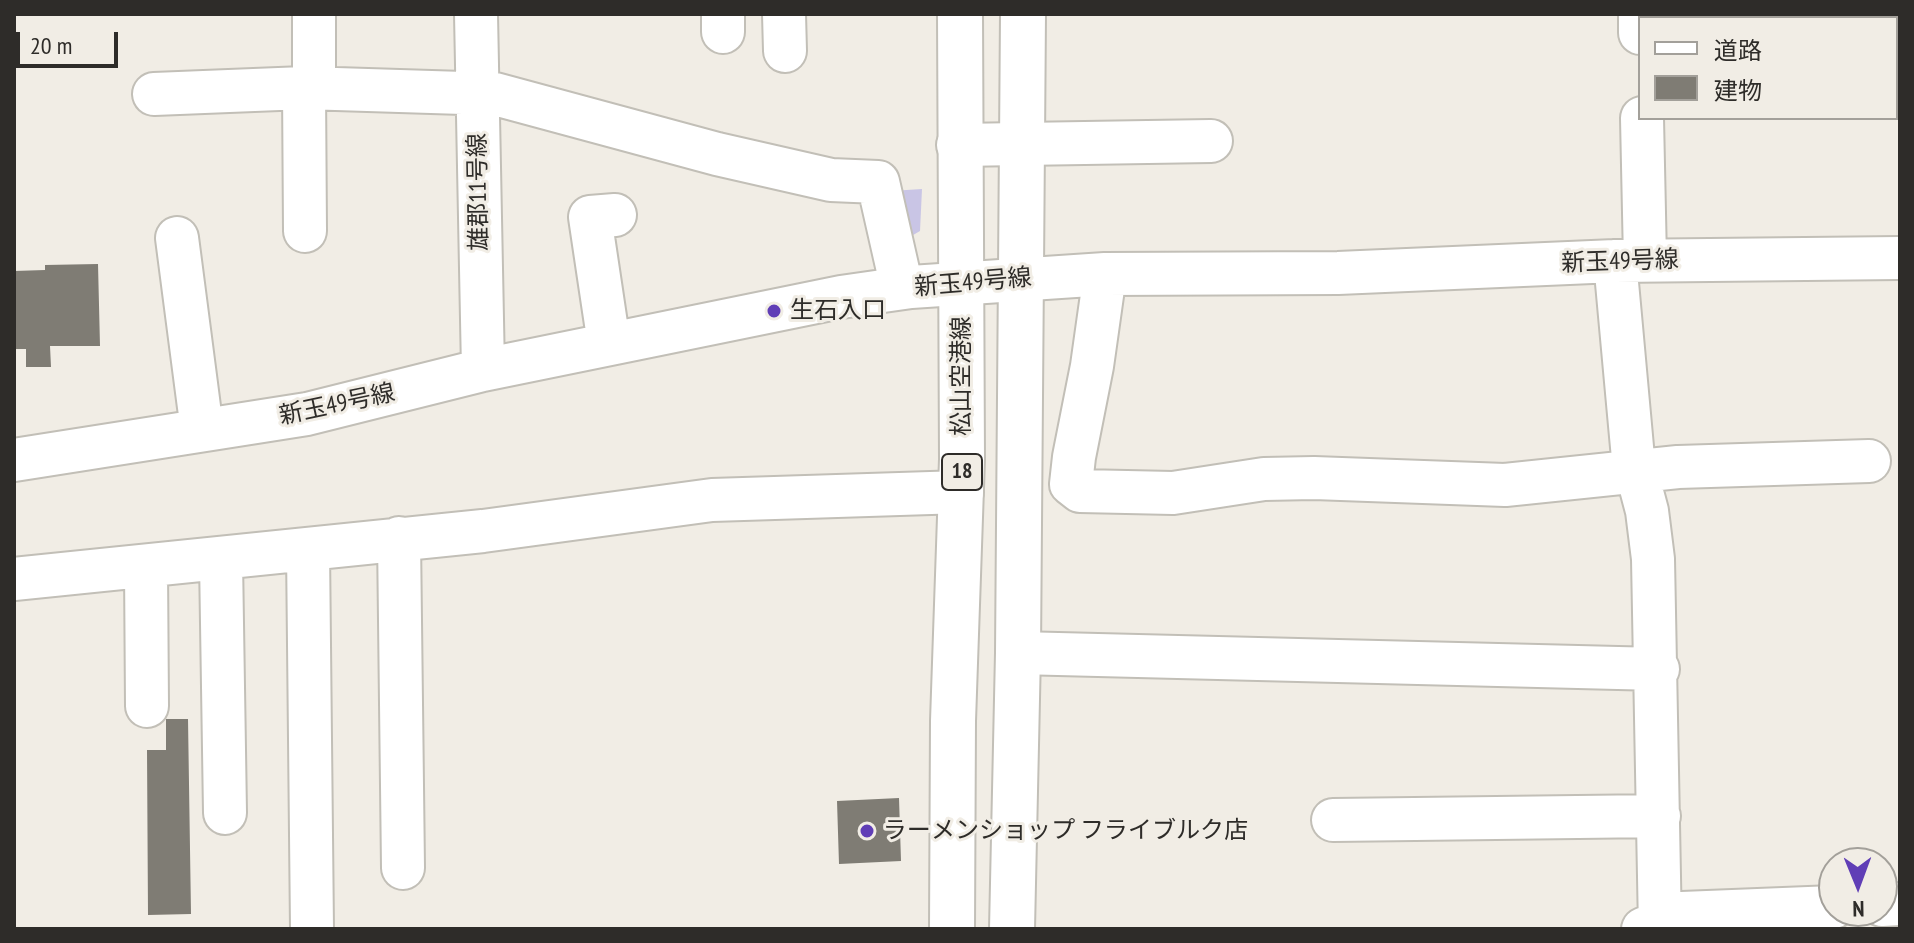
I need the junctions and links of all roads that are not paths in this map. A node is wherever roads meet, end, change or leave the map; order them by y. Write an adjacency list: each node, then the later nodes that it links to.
1 (314, 14): 5 (street)
2 (476, 14): 6 (street, 雄郡11号線)
3 (960, 14): 11 (main road, 松山空港線 / 18)
4 (1023, 14): 10 (main road)
5 (309, 89): 6 (street); 7 (street); 13 (street)
6 (477, 93): 20 (street); 22 (street, 雄郡11号線)
7 (154, 94)
8 (1642, 120): 16 (street)
9 (1211, 141): 10 (street)
10 (1022, 144): 11 (street); 18 (main road)
11 (958, 145): 19 (main road, 松山空港線 / 18)
12 (615, 215): 21 (street)
13 (305, 231)
14 (177, 238): 23 (street)
15 (1900, 258): 16 (street, 新玉49号線)
16 (1630, 260): 17 (street, 新玉49号線); 28 (street)
17 (1105, 274): 18 (street, 新玉49号線); 24 (street)
18 (1022, 278): 19 (street, 新玉49号線); 26 (main road)
19 (962, 282): 20 (street, 新玉49号線); 29 (main road, 松山空港線 / 18)
20 (902, 288): 21 (street, 新玉49号線)
21 (609, 344): 22 (street, 新玉49号線)
22 (483, 370): 23 (street, 新玉49号線)
23 (202, 430): 25 (street, 新玉49号線)
24 (1074, 457): 26 (street); 28 (street)
25 (14, 460)
26 (1020, 460): 35 (main road)
27 (1869, 461): 28 (street)
28 (1636, 473): 36 (street)
29 (962, 492): 30 (street); 45 (main road, 松山空港線 / 18)
30 (399, 538): 31 (street); 41 (street)
31 (308, 549): 32 (street); 44 (street)
32 (221, 560): 33 (street); 38 (street)
33 (146, 567): 34 (street); 37 (street)
34 (14, 579)
35 (1018, 653): 36 (street); 46 (main road)
36 (1658, 669): 39 (street)
37 (147, 706)
38 (225, 813)
39 (1659, 816): 40 (street); 43 (street)
40 (1333, 820)
41 (403, 868)
42 (1818, 908): 43 (street)
43 (1654, 926)
44 (312, 929)
45 (952, 929)
46 (1012, 929)

